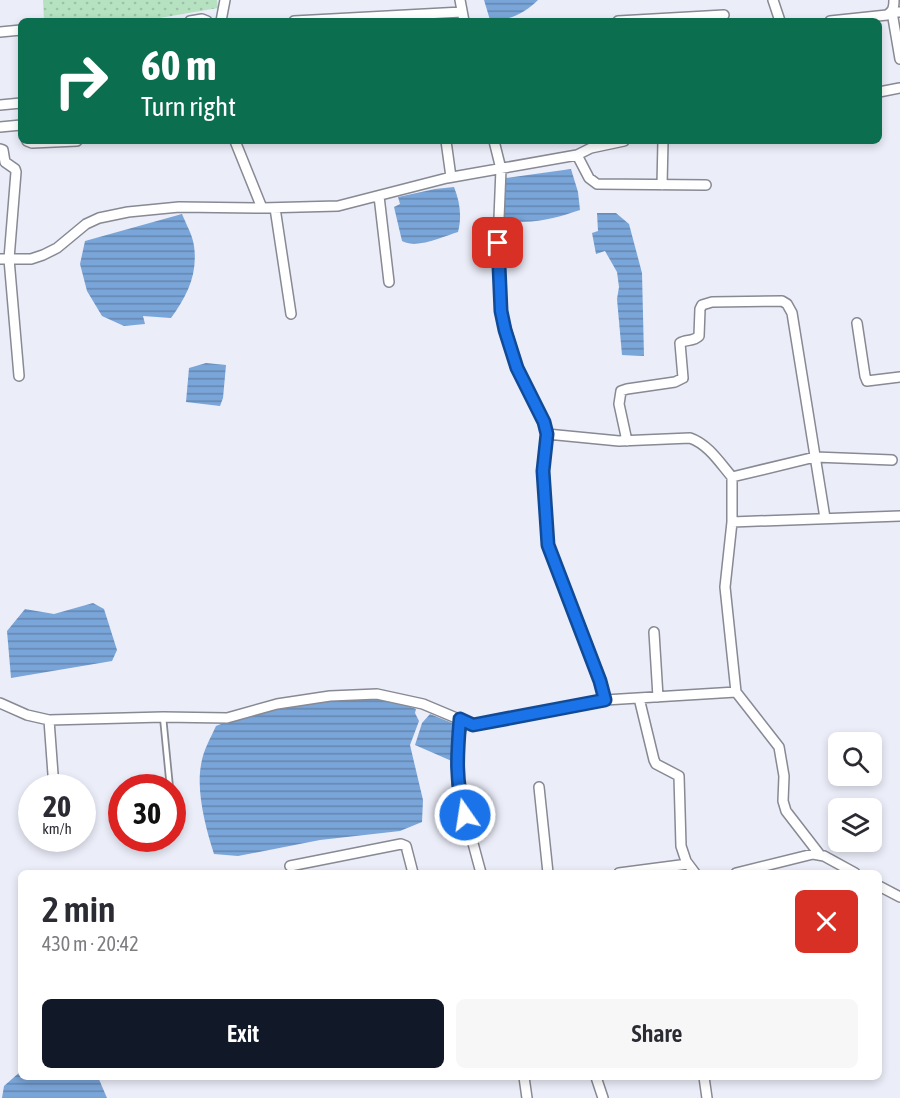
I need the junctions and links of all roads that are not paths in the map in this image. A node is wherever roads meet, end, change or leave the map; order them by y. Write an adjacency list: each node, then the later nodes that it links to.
1 (225, 0): 8 (street)
2 (460, 0): 7 (street)
3 (773, 0): 11 (street)
4 (894, 0): 5 (street)
5 (896, 12): 12 (street); 15 (street)
6 (724, 15): 10 (street)
7 (463, 16): 9 (street)
8 (222, 18)
9 (395, 18)
10 (671, 18)
11 (779, 18)
12 (858, 18)
13 (18, 30): 14 (street)
14 (0, 32)
15 (900, 59)
16 (900, 88): 17 (street)
17 (882, 91)
18 (18, 103): 19 (street)
19 (0, 105)
20 (18, 125): 21 (street)
21 (0, 127)
22 (236, 144): 34 (street)
23 (446, 144): 30 (street)
24 (495, 144): 29 (street)
25 (603, 144): 28 (street)
26 (663, 144): 31 (street)
27 (0, 149): 36 (street)
28 (577, 155): 29 (street); 31 (street)
29 (501, 169): 30 (street); 42 (street)
30 (451, 177): 33 (street)
31 (662, 185): 32 (street)
32 (706, 185)
33 (379, 196): 35 (street); 37 (street)
34 (262, 208): 35 (street); 36 (street)
35 (275, 208): 38 (street)
36 (4, 259): 40 (street)
37 (389, 282)
38 (291, 314)
39 (857, 323): 41 (street)
40 (19, 376)
41 (900, 377)
42 (547, 434): 43 (street); 54 (street)
43 (627, 441): 44 (street); 46 (street)
44 (815, 457): 45 (street); 46 (street); 48 (street)
45 (892, 460)
46 (732, 477): 49 (street)
47 (900, 516): 48 (street)
48 (825, 519): 49 (street)
49 (732, 522): 51 (street)
50 (654, 632): 52 (street)
51 (736, 692): 52 (street); 62 (street)
52 (658, 697): 53 (street)
53 (639, 698): 54 (street); 63 (street)
54 (605, 700): 57 (street)
55 (0, 702): 58 (street)
56 (163, 717): 57 (street); 58 (street); 60 (lane)
57 (460, 719): 66 (street)
58 (49, 720): 59 (street)
59 (53, 774)
60 (169, 774)
61 (539, 786): 67 (street)
62 (819, 855): 70 (street); 71 (street)
63 (688, 864): 68 (street); 69 (street)
64 (290, 866): 65 (street)
65 (412, 870)
66 (479, 870)
67 (548, 870)
68 (643, 870)
69 (693, 870)
70 (748, 870)
71 (849, 870)
72 (882, 888): 73 (street)
73 (900, 897)
74 (524, 1080): 77 (street)
75 (597, 1080): 78 (street)
76 (704, 1080): 79 (street)
77 (527, 1098)
78 (603, 1098)
79 (705, 1098)

